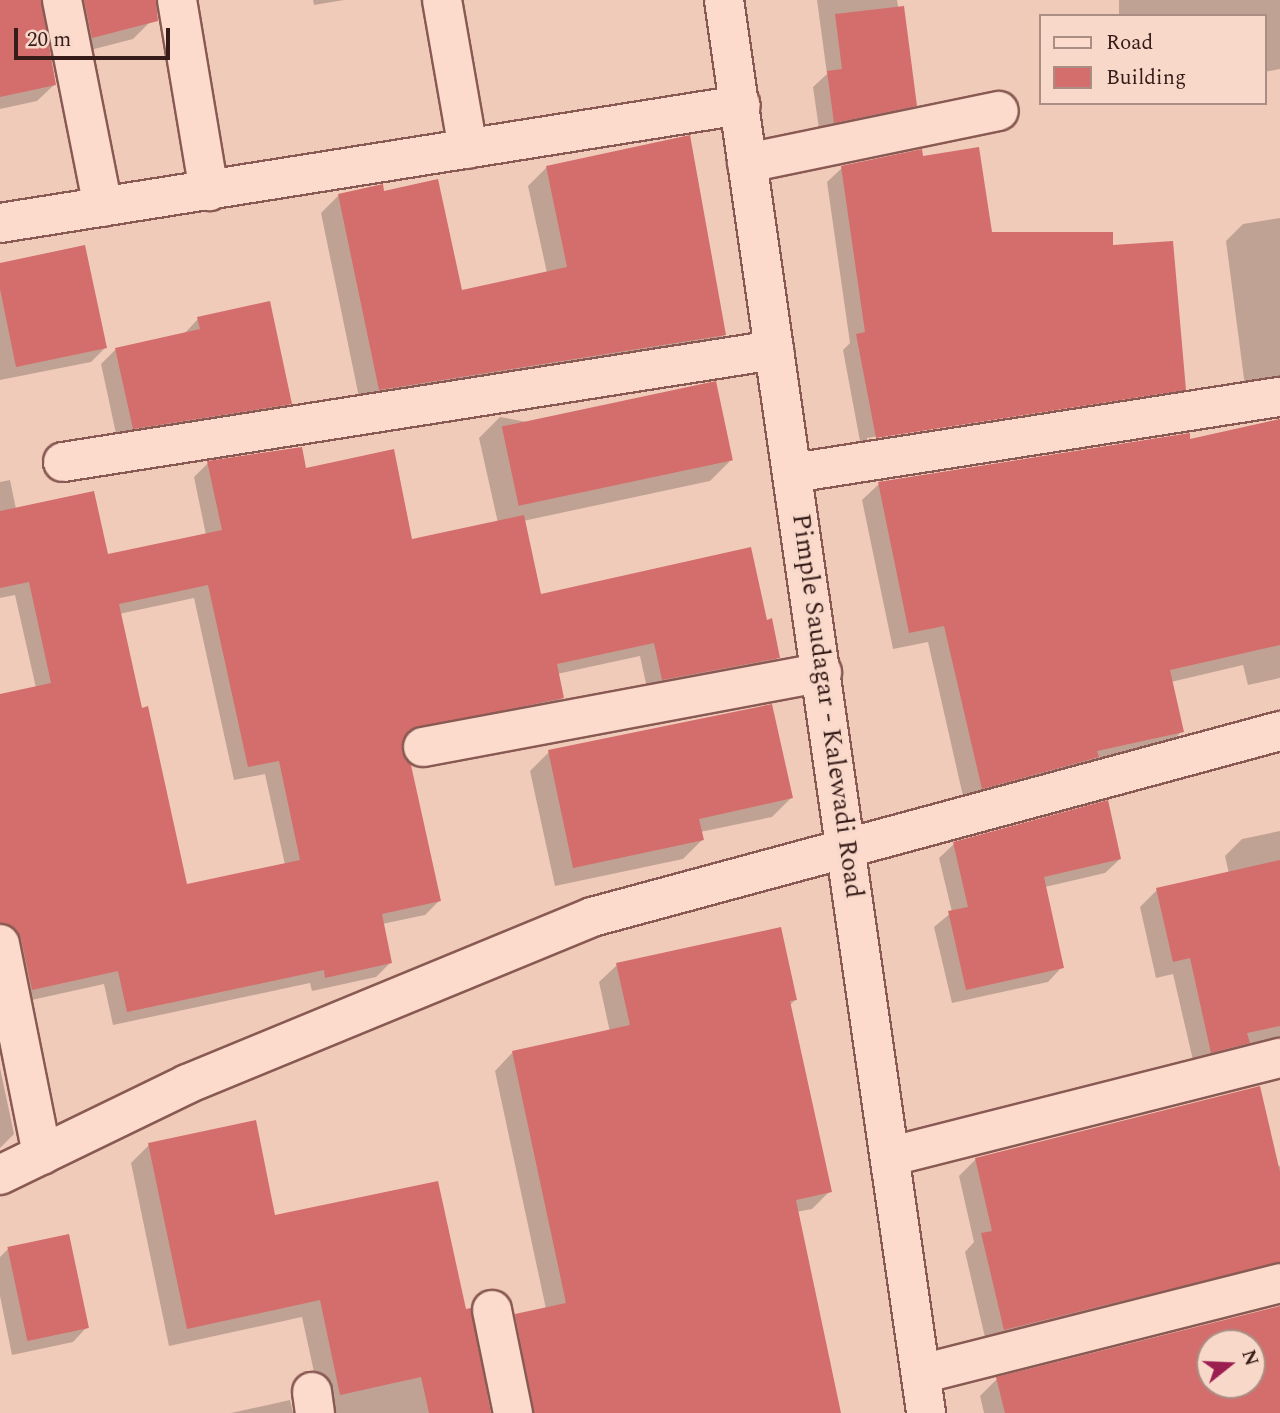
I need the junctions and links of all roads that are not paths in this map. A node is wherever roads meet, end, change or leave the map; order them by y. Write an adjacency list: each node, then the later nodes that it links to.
1 (62, 0): 10 (street)
2 (177, 0): 9 (street)
3 (442, 0): 7 (street)
4 (724, 0): 5 (street, Pimple Saudagar - Kalewadi Road)
5 (741, 105): 7 (street); 8 (street, Pimple Saudagar - Kalewadi Road)
6 (999, 111): 8 (street)
7 (467, 149): 9 (street)
8 (747, 163): 12 (street, Pimple Saudagar - Kalewadi Road)
9 (209, 191): 10 (street)
10 (103, 207): 11 (street)
11 (0, 223)
12 (774, 350): 14 (street); 15 (street, Pimple Saudagar - Kalewadi Road)
13 (1280, 397): 15 (street)
14 (63, 462)
15 (793, 473): 16 (street, Pimple Saudagar - Kalewadi Road)
16 (822, 672): 18 (street); 19 (street, Pimple Saudagar - Kalewadi Road)
17 (1280, 731): 19 (street)
18 (422, 747)
19 (849, 848): 22 (street); 23 (street, Pimple Saudagar - Kalewadi Road)
20 (0, 944): 22 (street)
21 (1280, 1058): 23 (street)
22 (42, 1155): 24 (street)
23 (892, 1156): 27 (street, Pimple Saudagar - Kalewadi Road)
24 (0, 1175)
25 (1280, 1283): 27 (street)
26 (492, 1310): 28 (street)
27 (921, 1374): 29 (street, Pimple Saudagar - Kalewadi Road)
28 (513, 1413)
29 (926, 1413)

